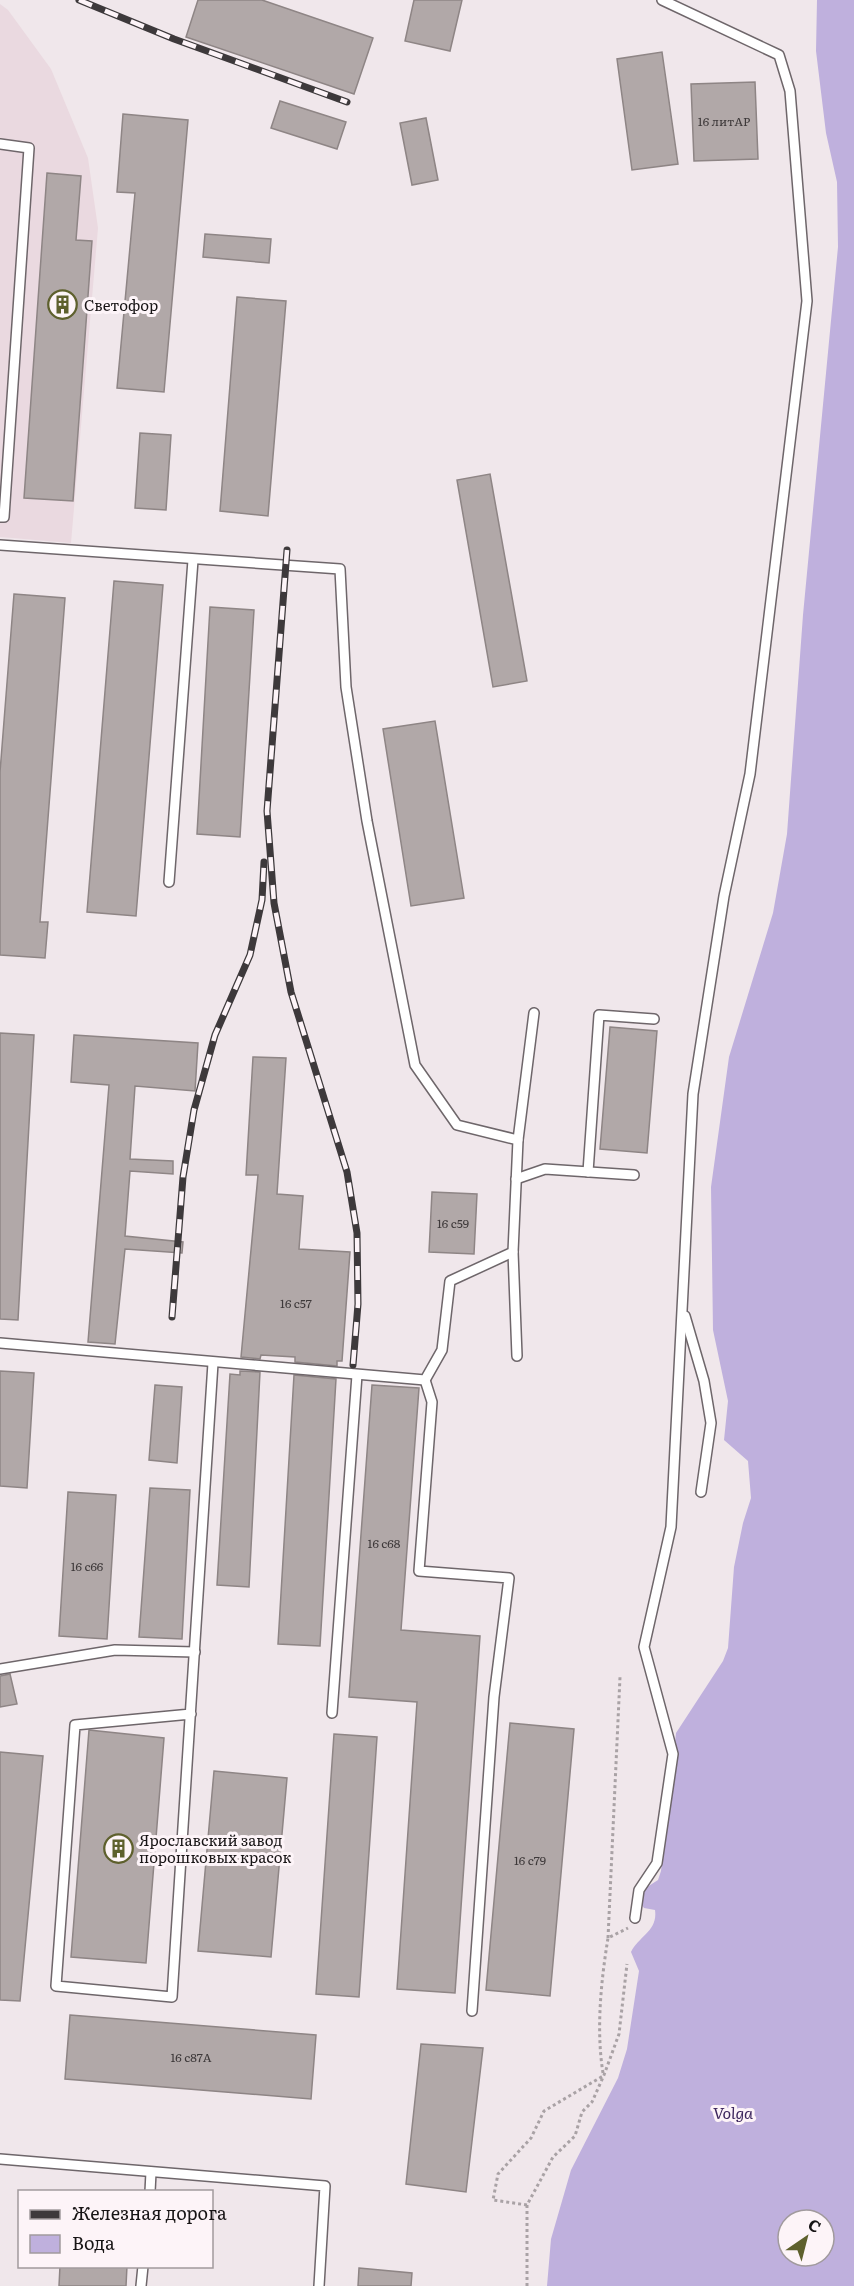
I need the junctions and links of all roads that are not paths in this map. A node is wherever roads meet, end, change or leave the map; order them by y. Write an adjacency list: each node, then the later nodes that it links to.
1 (662, 0): 14 (lane)
2 (0, 144): 3 (lane)
3 (0, 517)
4 (0, 545): 5 (lane)
5 (194, 560): 6 (lane); 9 (lane)
6 (169, 882)
7 (534, 1013): 9 (lane)
8 (654, 1019): 10 (lane)
9 (518, 1140): 12 (lane)
10 (588, 1172): 11 (lane); 12 (lane)
11 (634, 1175)
12 (516, 1179): 13 (lane)
13 (513, 1252): 16 (lane); 19 (lane)
14 (683, 1308): 20 (lane); 25 (lane)
15 (0, 1343): 17 (lane)
16 (516, 1356)
17 (213, 1363): 18 (lane); 21 (lane)
18 (357, 1375): 19 (lane); 23 (lane)
19 (424, 1380): 26 (lane)
20 (701, 1492)
21 (195, 1652): 22 (lane); 24 (lane)
22 (0, 1669)
23 (332, 1713)
24 (191, 1714): 24 (lane)
25 (635, 1918)
26 (471, 2011)
27 (0, 2159): 28 (lane)
28 (151, 2172): 29 (lane); 32 (lane)
29 (150, 2190)
30 (143, 2268): 31 (lane)
31 (141, 2286)
32 (319, 2286)

